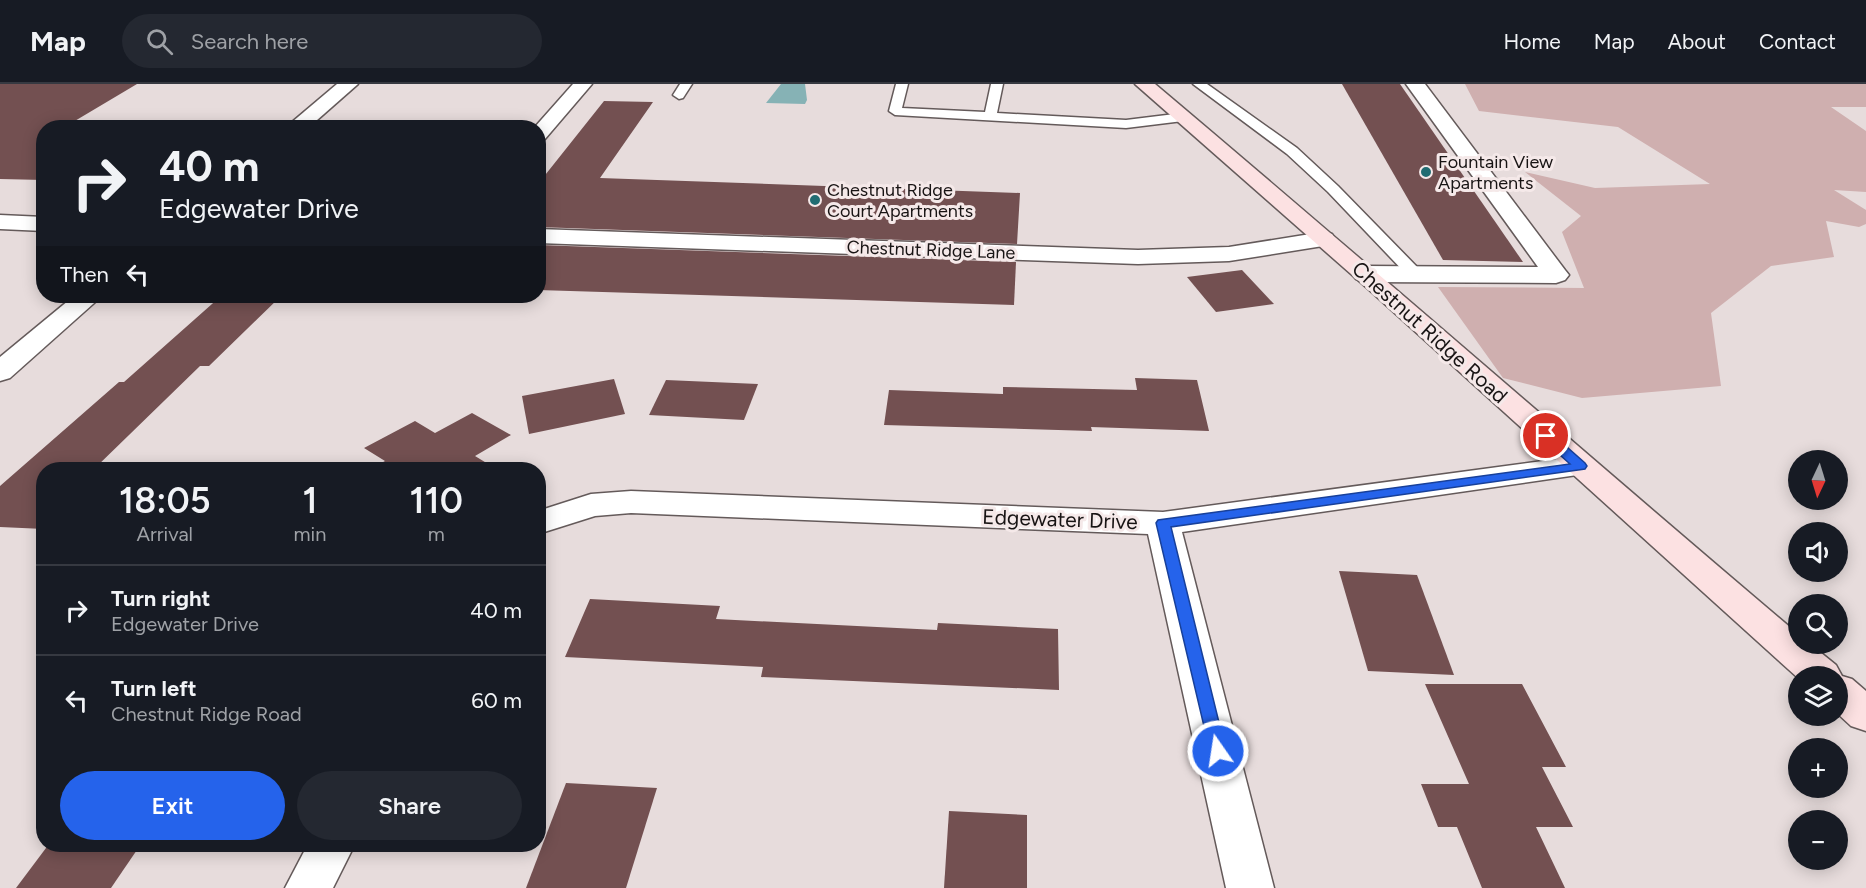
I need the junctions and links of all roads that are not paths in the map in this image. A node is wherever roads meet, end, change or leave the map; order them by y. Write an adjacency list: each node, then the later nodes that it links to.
1 (349, 84): 12 (street)
2 (583, 84): 13 (street)
3 (686, 84): 9 (lane)
4 (902, 84): 11 (lane)
5 (997, 84): 11 (lane)
6 (1144, 84): 10 (street, Chestnut Ridge Road)
7 (1199, 84): 19 (lane)
8 (1415, 84): 19 (street)
9 (679, 95)
10 (1183, 117): 11 (lane); 17 (street, Chestnut Ridge Road)
11 (990, 118)
12 (305, 120)
13 (546, 126)
14 (0, 222): 15 (street)
15 (36, 224)
16 (546, 236): 17 (street, Chestnut Ridge Lane)
17 (1323, 239): 18 (street, Chestnut Ridge Road)
18 (1365, 274): 19 (street); 22 (street, Chestnut Ridge Road)
19 (1415, 274)
20 (81, 303): 21 (street)
21 (0, 372)
22 (1580, 466): 24 (street, Edgewater Drive); 25 (street, Chestnut Ridge Road)
23 (546, 520): 24 (street, Edgewater Drive)
24 (1163, 523): 30 (street)
25 (1810, 666)
26 (1848, 699): 27 (street)
27 (1866, 715)
28 (328, 852): 29 (street)
29 (309, 888)
30 (1250, 888)

